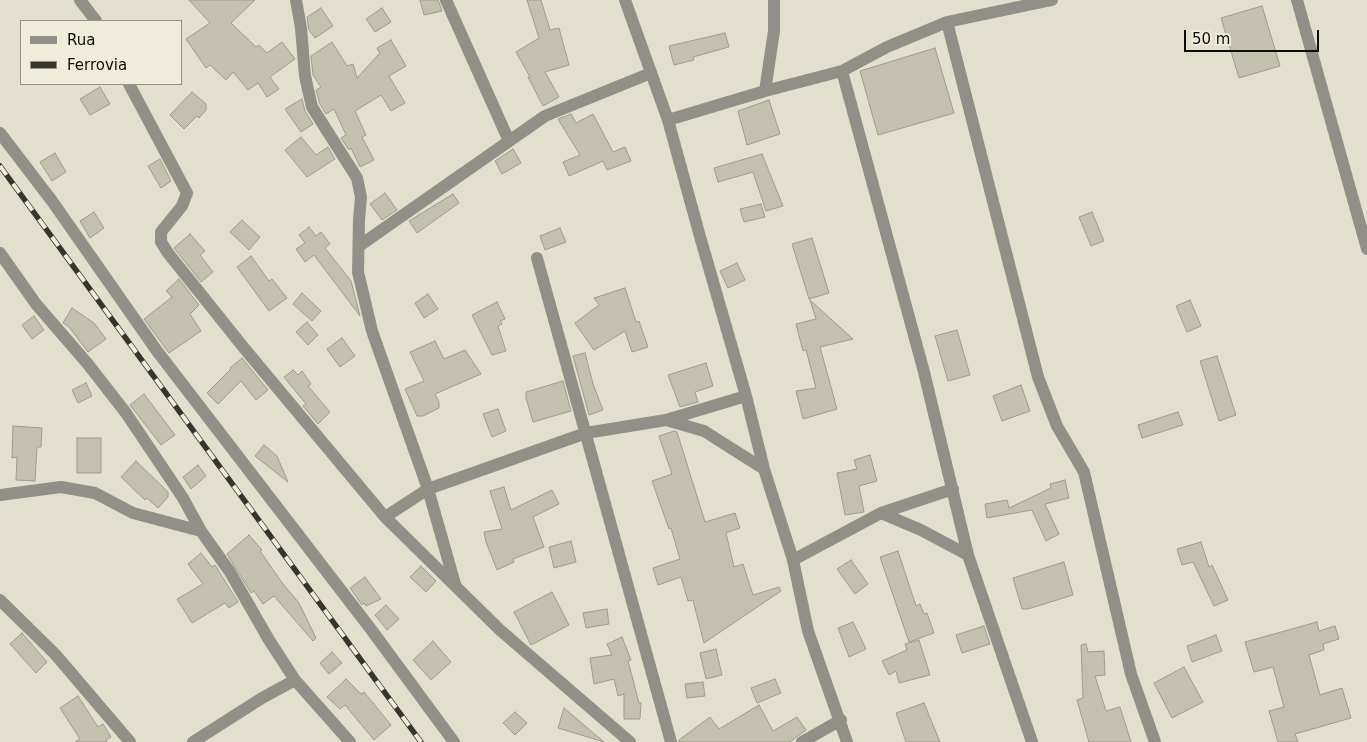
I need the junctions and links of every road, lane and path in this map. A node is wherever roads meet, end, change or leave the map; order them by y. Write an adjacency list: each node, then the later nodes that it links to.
1 (80, 0): 8 (street)
2 (296, 0): 17 (street)
3 (446, 0): 16 (street)
4 (626, 0): 11 (street)
5 (774, 0): 13 (street)
6 (1052, 0): 9 (street)
7 (1296, 0): 18 (street)
8 (95, 20)
9 (947, 22): 10 (street); 46 (street)
10 (842, 71): 13 (street); 26 (street)
11 (651, 73): 14 (street); 16 (street)
12 (130, 85): 29 (street)
13 (765, 91): 14 (street)
14 (668, 120): 21 (street)
15 (0, 133): 40 (street)
16 (508, 141): 17 (street)
17 (359, 246): 25 (street)
18 (1367, 249)
19 (0, 253): 30 (street)
20 (537, 258): 23 (street)
21 (746, 396): 22 (street); 24 (street)
22 (666, 420): 23 (street); 24 (street)
23 (586, 433): 25 (street); 42 (street)
24 (764, 469): 32 (street)
25 (428, 490): 29 (street); 33 (street)
26 (953, 490): 28 (street); 31 (street)
27 (0, 496): 30 (street)
28 (881, 513): 31 (street); 32 (street)
29 (386, 517): 33 (street)
30 (201, 531): 35 (street)
31 (968, 555): 45 (street)
32 (793, 560): 36 (street)
33 (456, 587): 41 (street)
34 (0, 600): 37 (street)
35 (295, 680): 38 (street); 39 (street)
36 (841, 720): 43 (street); 44 (street)
37 (130, 742)
38 (193, 742)
39 (350, 742)
40 (454, 742)
41 (630, 742)
42 (671, 742)
43 (802, 742)
44 (847, 742)
45 (1032, 742)
46 (1155, 742)

